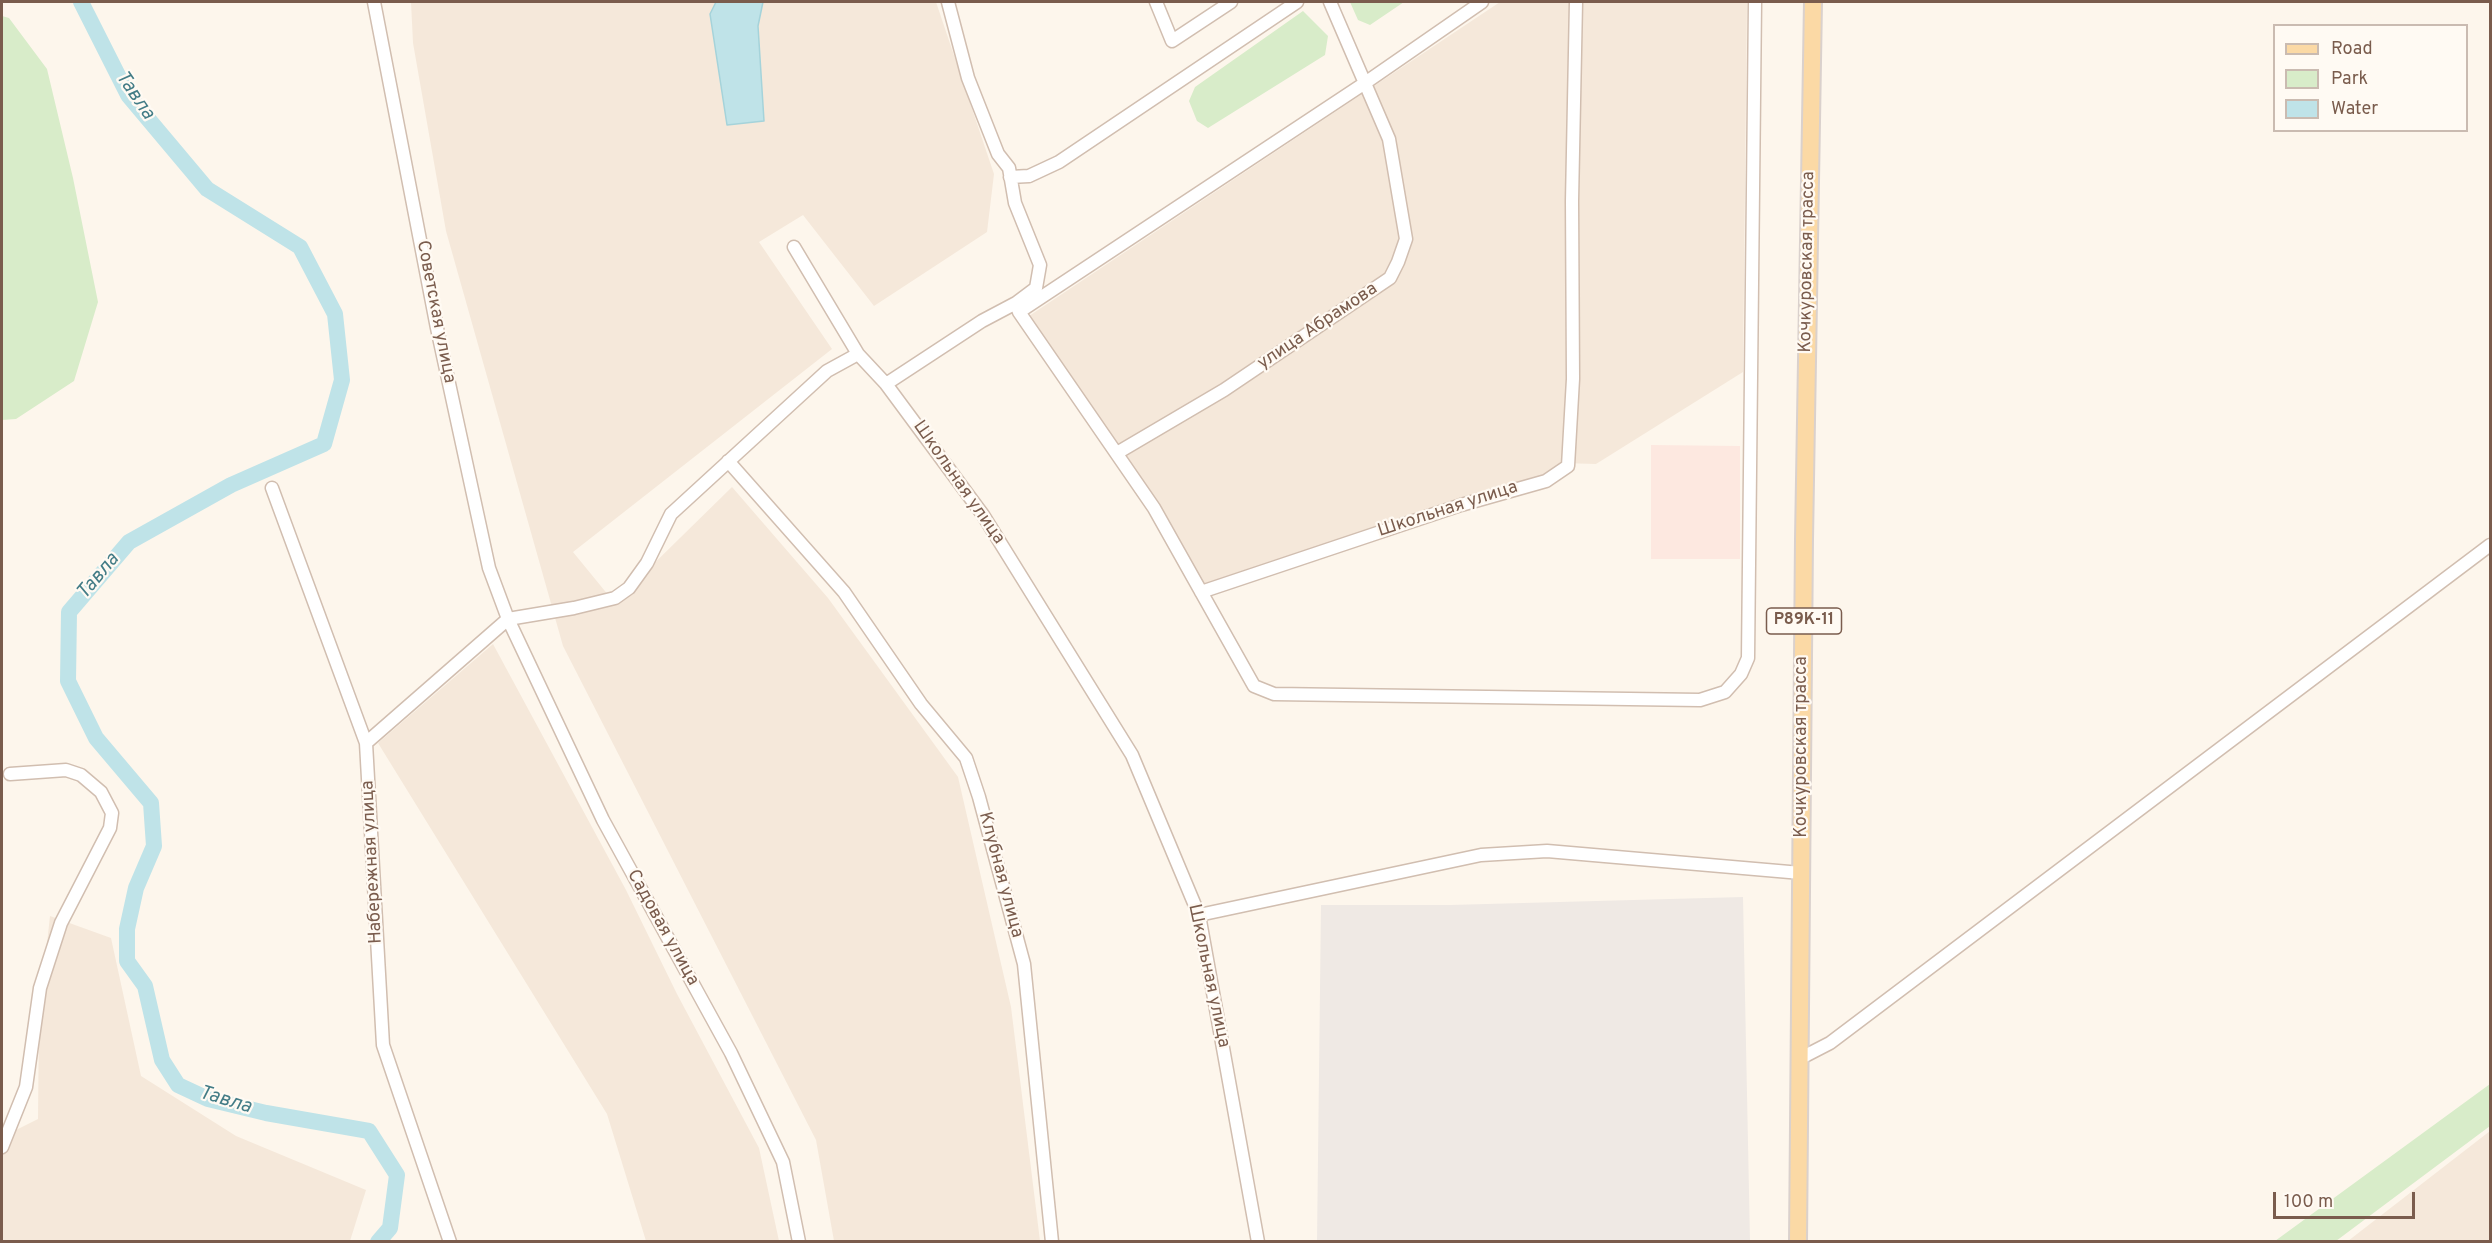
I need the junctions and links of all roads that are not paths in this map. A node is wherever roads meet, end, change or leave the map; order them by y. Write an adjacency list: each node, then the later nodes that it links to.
1 (375, 2): 22 (street, Советская улица)
2 (948, 2): 12 (street)
3 (1156, 2): 4 (street)
4 (1231, 2)
5 (1297, 2): 12 (street)
6 (1330, 2): 11 (street, улица Абрамова)
7 (1482, 2): 11 (street)
8 (1576, 2): 21 (street, Школьная улица)
9 (1755, 2): 21 (street)
10 (1813, 2): 25 (main road, Кочкуровская трасса / Р89К-11)
11 (1365, 83): 14 (street); 17 (street, улица Абрамова)
12 (1010, 177): 14 (street)
13 (794, 247): 15 (street, Школьная улица)
14 (1018, 308): 16 (street); 17 (street)
15 (858, 354): 16 (street, Школьная улица); 18 (street)
16 (886, 384): 26 (street, Школьная улица)
17 (1118, 453): 21 (street)
18 (728, 461): 22 (street); 31 (street, Клубная улица)
19 (272, 488): 23 (street, Набережная улица)
20 (2490, 545): 27 (street)
21 (1201, 592)
22 (508, 619): 23 (street); 30 (street, Садовая улица)
23 (366, 743): 29 (street, Набережная улица)
24 (10, 774): 28 (street)
25 (1801, 873): 26 (street); 27 (main road, Кочкуровская трасса / Р89К-11)
26 (1199, 915): 32 (street, Школьная улица)
27 (1799, 1059): 33 (main road, Кочкуровская трасса / Р89К-11)
28 (2, 1148)
29 (450, 1242)
30 (800, 1242)
31 (1052, 1242)
32 (1258, 1242)
33 (1798, 1242)

